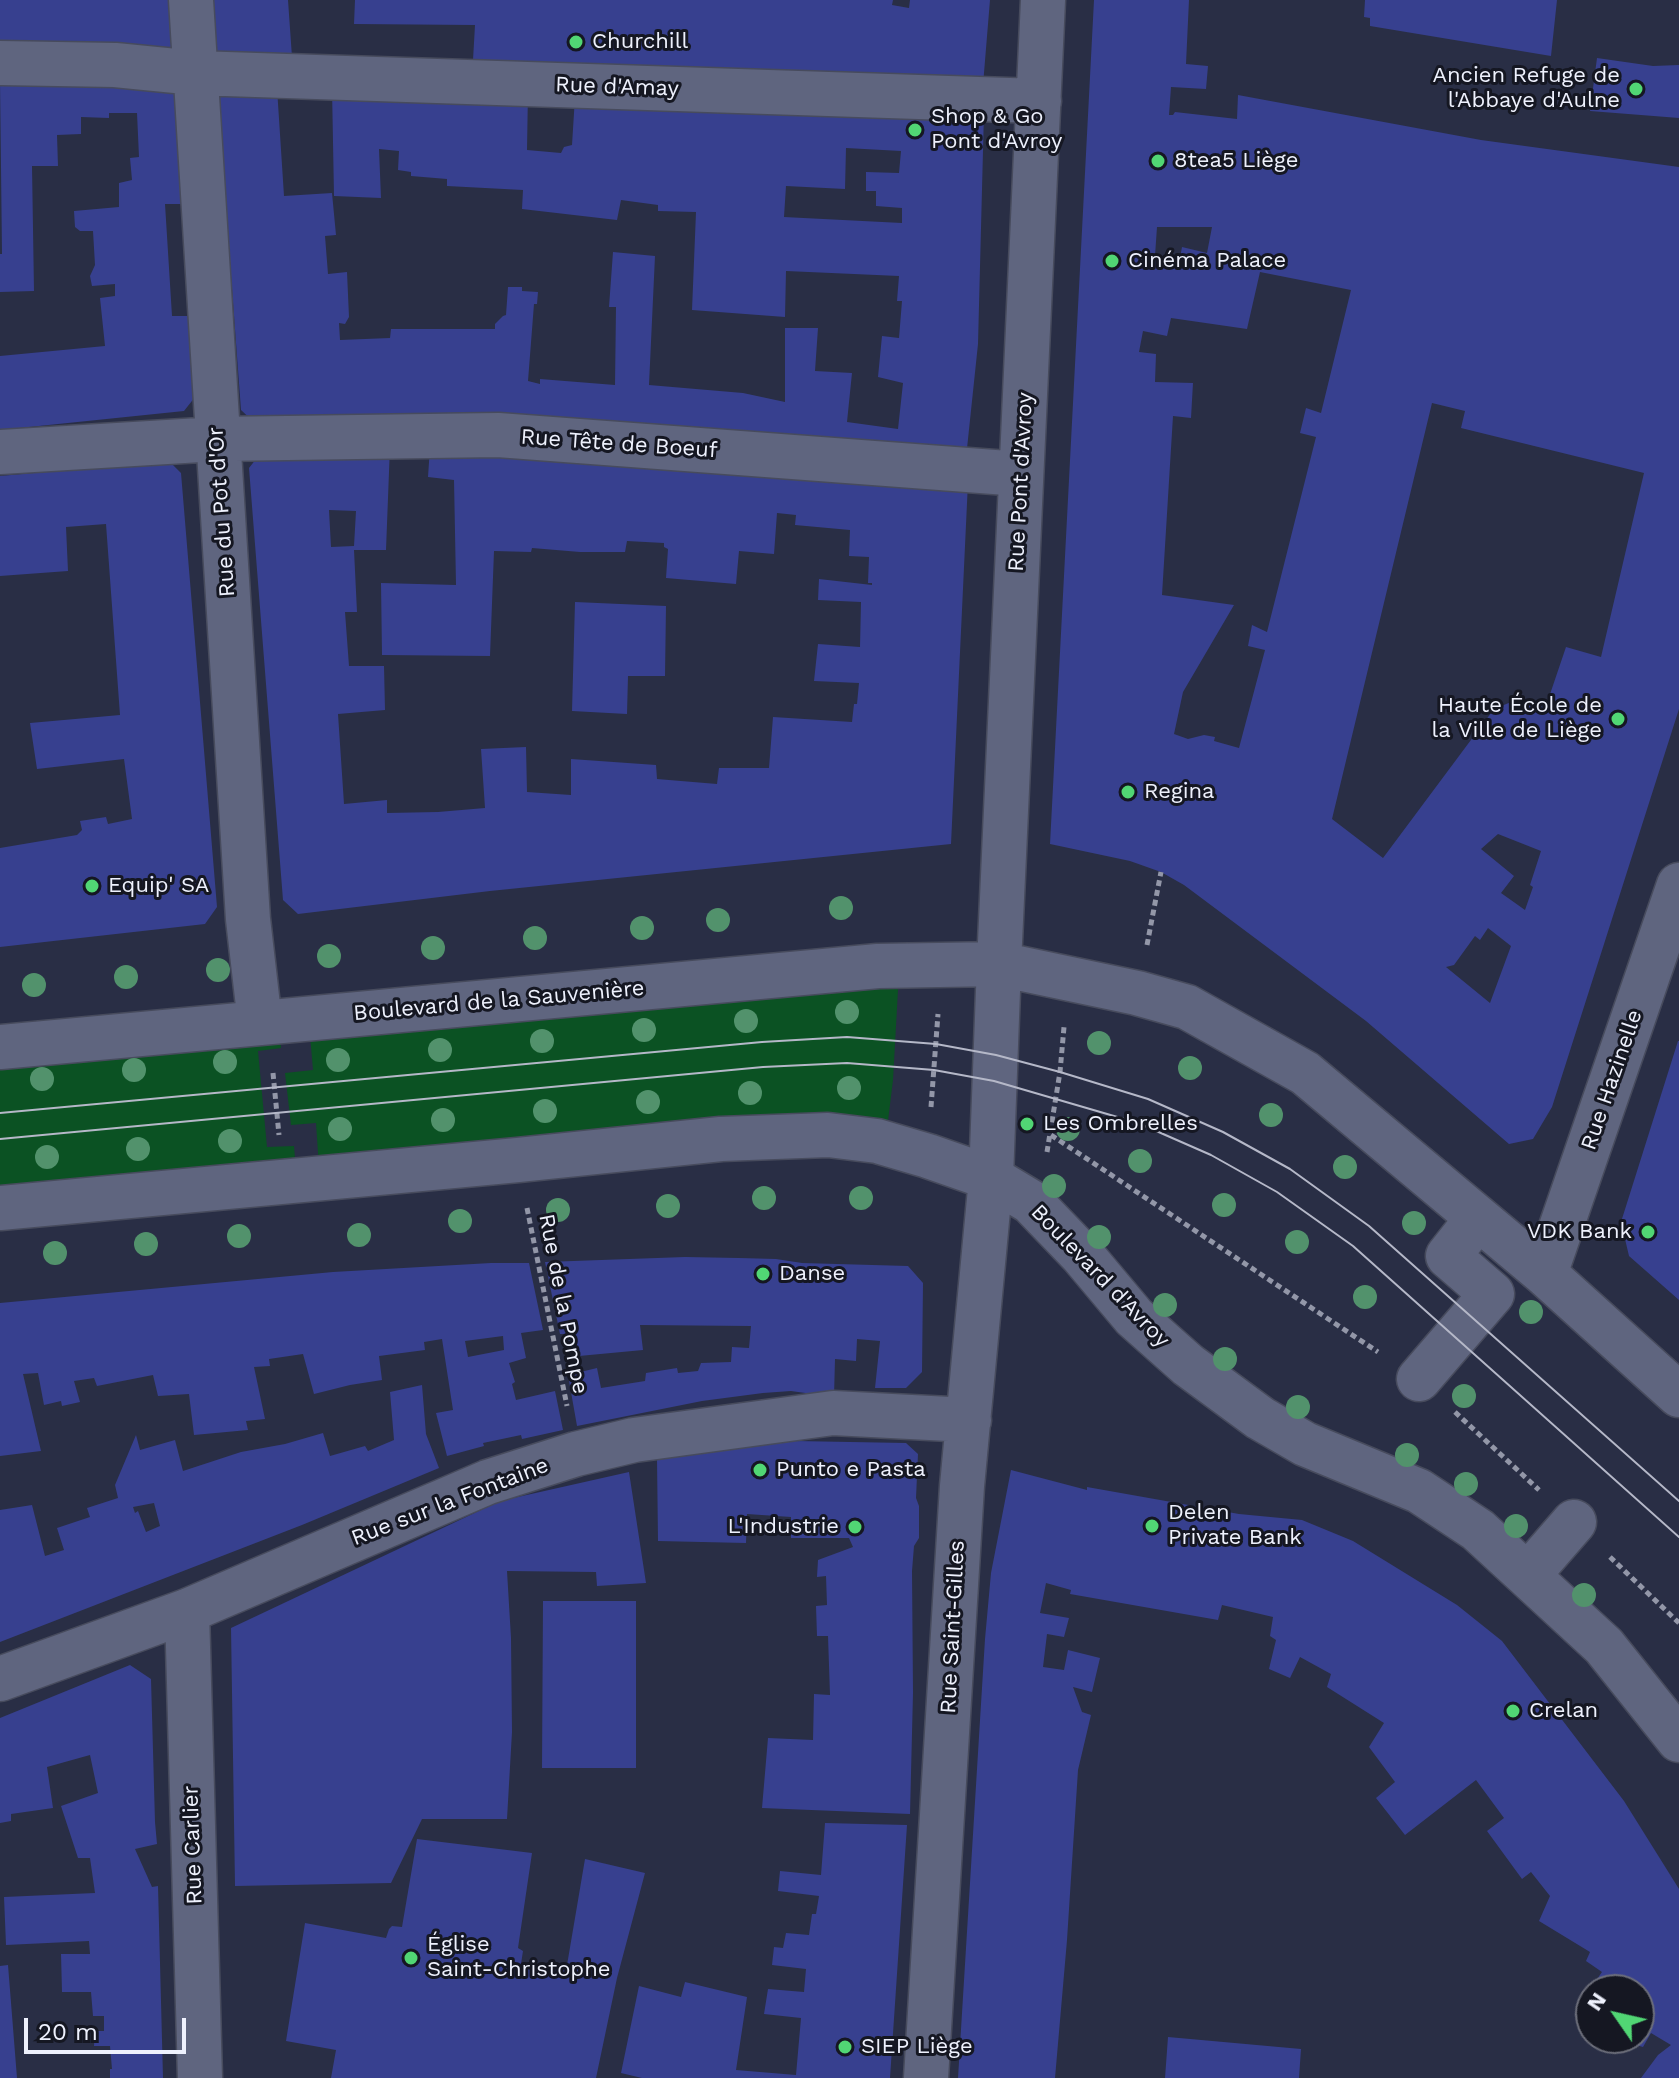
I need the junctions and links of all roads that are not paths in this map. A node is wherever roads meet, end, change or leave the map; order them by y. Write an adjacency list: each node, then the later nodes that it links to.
1 (191, 0): 4 (street, Rue du Pot d'Or)
2 (1043, 0): 5 (street, Rue Pont d'Avroy)
3 (0, 63): 4 (street, Rue d'Amay)
4 (196, 73): 5 (street, Rue d'Amay); 6 (street, Rue du Pot d'Or)
5 (1039, 101): 8 (street, Rue Pont d'Avroy)
6 (217, 439): 7 (street, Rue Tête de Boeuf); 8 (street, Rue Tête de Boeuf); 11 (street, Rue du Pot d'Or)
7 (0, 452)
8 (1021, 474): 10 (street, Rue Pont d'Avroy)
9 (1679, 885): 16 (street, Rue Hazinelle)
10 (999, 964): 11 (street, Boulevard de la Sauvenière); 13 (street); 15 (street)
11 (277, 1021): 12 (street, Boulevard de la Sauvenière)
12 (0, 1047)
13 (991, 1178): 14 (street); 19 (street, Rue Saint-Gilles); 21 (street, Boulevard d'Avroy)
14 (0, 1208)
15 (1478, 1218): 16 (street); 17 (street)
16 (1545, 1274): 18 (street)
17 (1419, 1379)
18 (1679, 1395)
19 (969, 1420): 22 (street, Rue sur la Fontaine); 26 (street, Rue Saint-Gilles)
20 (1574, 1522): 21 (street)
21 (1528, 1575): 24 (street, Boulevard d'Avroy)
22 (187, 1611): 23 (street, Rue sur la Fontaine); 25 (street, Rue Carlier)
23 (0, 1679)
24 (1679, 1740)
25 (200, 2078)
26 (926, 2078)

